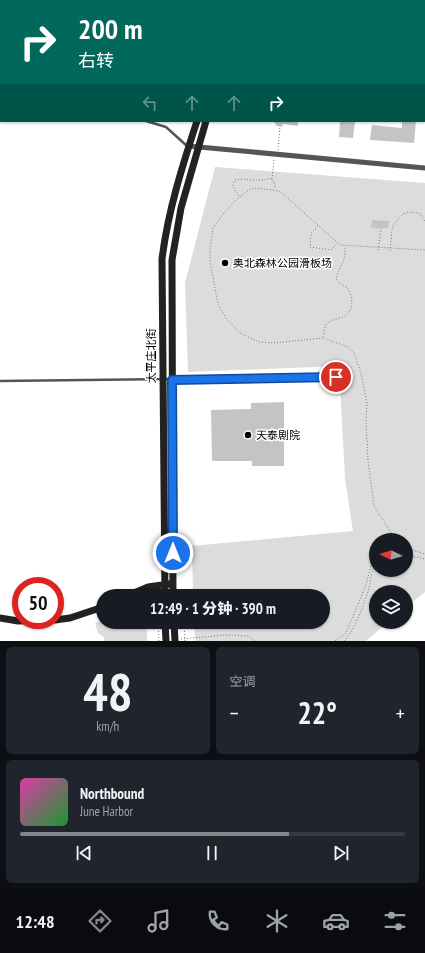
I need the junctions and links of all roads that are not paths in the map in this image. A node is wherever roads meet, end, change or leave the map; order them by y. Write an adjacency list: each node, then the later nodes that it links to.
1 (149, 122): 4 (lane)
2 (197, 122): 4 (main road, 太平庄北街)
3 (206, 122): 5 (main road, 太平庄北街)
4 (188, 146): 5 (street); 8 (main road, 太平庄北街)
5 (198, 147): 6 (street); 9 (main road, 太平庄北街)
6 (425, 168)
7 (336, 377): 9 (lane)
8 (163, 380): 9 (lane); 10 (lane); 11 (main road, 太平庄北街)
9 (172, 380): 12 (main road, 太平庄北街)
10 (0, 381)
11 (164, 584): 12 (main road); 13 (main road); 14 (main road, 太平庄北街)
12 (173, 584): 15 (main road, 太平庄北街)
13 (143, 589)
14 (164, 589)
15 (173, 589)
16 (96, 609): 18 (main road)
17 (0, 618): 19 (main road)
18 (64, 619)
19 (12, 620)
20 (165, 629): 23 (main road)
21 (174, 629): 22 (main road)
22 (175, 640)
23 (166, 641)

